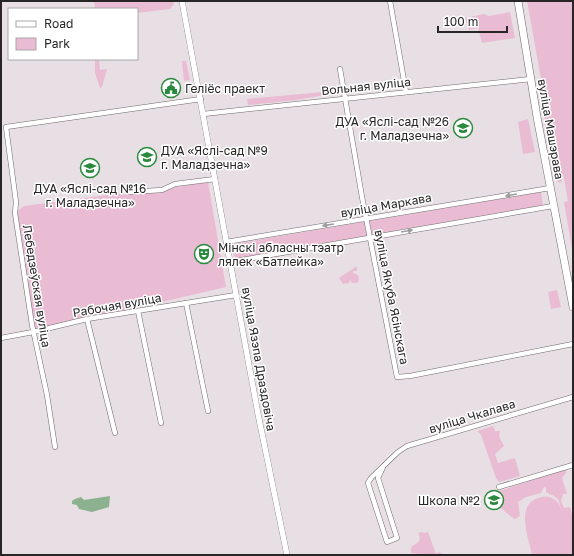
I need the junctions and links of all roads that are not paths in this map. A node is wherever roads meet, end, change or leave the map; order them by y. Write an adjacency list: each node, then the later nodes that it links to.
1 (182, 1): 7 (street, вуліца Язэпа Драздовіча)
2 (390, 1): 6 (street)
3 (518, 1): 5 (main road, вуліца Машэрава)
4 (340, 69): 8 (street, вуліца Якуба Ясінскага)
5 (531, 79): 6 (street, Вольная вуліца); 11 (main road, вуліца Машэрава)
6 (406, 92): 8 (street, Вольная вуліца)
7 (201, 99): 9 (street, вуліца Язэпа Драздовіча); 23 (street, Лебедзеўская вуліца)
8 (345, 99): 9 (street, Вольная вуліца); 14 (street, вуліца Якуба Ясінскага)
9 (203, 114): 10 (street, вуліца Язэпа Драздовіча)
10 (214, 179): 12 (street); 16 (street, вуліца Язэпа Драздовіча)
11 (550, 188): 13 (main road, вуліца Машэрава); 14 (street, вуліца Маркава, one-way to 14)
12 (129, 192)
13 (553, 206): 15 (street, one-way to 13); 20 (main road, вуліца Машэрава)
14 (366, 219): 15 (street, вуліца Якуба Ясінскага); 16 (street, вуліца Маркава, one-way to 16)
15 (371, 238): 17 (street); 25 (street, вуліца Якуба Ясінскага)
16 (226, 242): 17 (street, вуліца Язэпа Драздовіча)
17 (230, 262): 18 (street, вуліца Язэпа Драздовіча)
18 (236, 295): 19 (street, Рабочая вуліца); 34 (street, вуліца Язэпа Драздовіча)
19 (186, 303): 21 (street, Рабочая вуліца); 27 (street)
20 (573, 307)
21 (138, 311): 22 (street, Рабочая вуліца); 28 (street)
22 (87, 320): 23 (street, Рабочая вуліца); 29 (street)
23 (33, 332): 24 (street, Рабочая вуліца); 30 (street, Лебедзеўская вуліца)
24 (1, 338)
25 (573, 344)
26 (573, 397): 32 (street, вуліца Чкалава)
27 (208, 411)
28 (161, 423)
29 (115, 434)
30 (55, 446)
31 (573, 465): 33 (street)
32 (383, 467): 32 (street, вуліца Чкалава)
33 (499, 487)
34 (287, 555)

